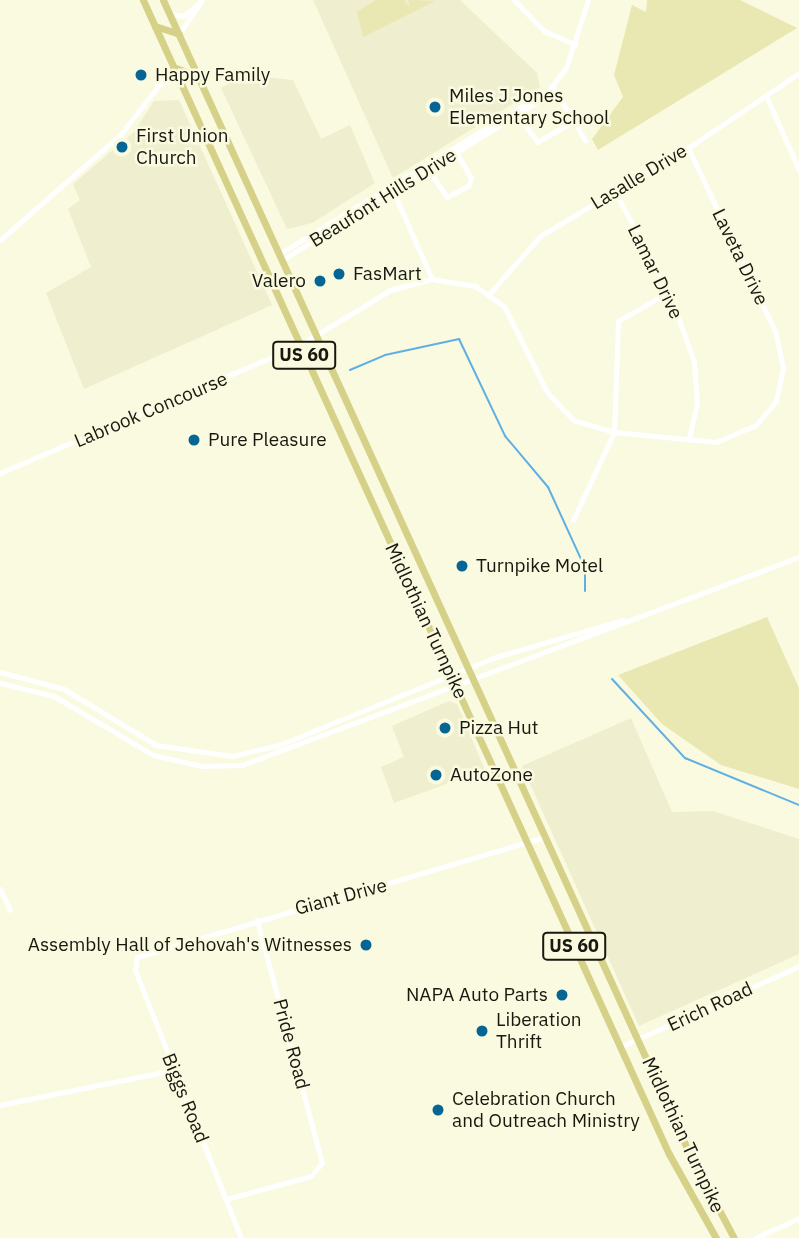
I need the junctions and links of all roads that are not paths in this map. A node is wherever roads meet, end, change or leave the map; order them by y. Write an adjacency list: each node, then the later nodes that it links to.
1 (143, 0): 7 (main road, Midlothian Turnpike / US 60)
2 (163, 0): 6 (main road, Midlothian Turnpike / US 60)
3 (514, 0): 9 (street)
4 (589, 0): 9 (street)
5 (201, 1): 6 (street); 8 (street)
6 (170, 14): 8 (main road, Midlothian Turnpike / US 60)
7 (155, 26): 8 (main road); 10 (main road, Midlothian Turnpike / US 60)
8 (179, 34): 12 (main road, Midlothian Turnpike / US 60)
9 (575, 44): 15 (street)
10 (173, 67): 12 (main road); 13 (main road, Midlothian Turnpike / US 60); 14 (street)
11 (799, 73): 16 (street, Lasalle Drive)
12 (198, 76): 27 (main road, Midlothian Turnpike / US 60)
13 (178, 78): 14 (street); 32 (main road, Midlothian Turnpike / US 60)
14 (154, 87): 26 (street)
15 (553, 88): 17 (street, Beaufont Hills Drive); 18 (street)
16 (766, 96): 20 (street, Lasalle Drive); 23 (street)
17 (515, 111): 18 (street); 21 (street, Beaufont Hills Drive)
18 (574, 121): 19 (street)
19 (585, 140)
20 (688, 148): 25 (street, Lasalle Drive); 34 (street, Laveta Drive)
21 (455, 149): 22 (street, Beaufont Hills Drive); 22 (street)
22 (427, 167): 24 (street, Beaufont Hills Drive)
23 (799, 170)
24 (392, 188): 27 (street, Beaufont Hills Drive); 28 (street)
25 (614, 192): 29 (street, Lamar Drive); 30 (street, Lasalle Drive)
26 (0, 240)
27 (281, 257): 31 (main road, Midlothian Turnpike / US 60)
28 (432, 279): 30 (street); 31 (street, Labrook Concourse)
29 (669, 292): 33 (street); 34 (street, Lamar Drive)
30 (490, 293): 33 (street)
31 (316, 335): 32 (street, Labrook Concourse); 39 (main road, Midlothian Turnpike / US 60)
32 (300, 345): 35 (street, Labrook Concourse); 41 (main road, Midlothian Turnpike / US 60)
33 (614, 432): 34 (street); 36 (street)
34 (689, 437)
35 (0, 473)
36 (573, 520)
37 (799, 558): 38 (street)
38 (629, 619): 39 (street); 42 (street)
39 (468, 667): 41 (street); 42 (main road, Midlothian Turnpike / US 60)
40 (0, 672): 45 (street)
41 (451, 673): 44 (main road, Midlothian Turnpike / US 60); 45 (street)
42 (472, 677): 44 (street); 47 (main road, Midlothian Turnpike / US 60)
43 (0, 682): 46 (street)
44 (455, 683): 46 (street); 48 (main road, Midlothian Turnpike / US 60)
45 (298, 737): 46 (street)
46 (301, 746)
47 (545, 837): 48 (street, Giant Drive); 54 (main road, Midlothian Turnpike / US 60)
48 (528, 844): 51 (street, Giant Drive); 55 (main road, Midlothian Turnpike / US 60)
49 (0, 889): 50 (street)
50 (10, 910)
51 (257, 920): 52 (street, Giant Drive); 58 (street, Pride Road)
52 (137, 957): 56 (street, Biggs Road)
53 (799, 966): 54 (street, Erich Road)
54 (638, 1040): 55 (street, Erich Road); 62 (main road, Midlothian Turnpike / US 60)
55 (620, 1047): 61 (main road, Midlothian Turnpike / US 60)
56 (174, 1070): 57 (street); 58 (street, Biggs Road)
57 (0, 1105)
58 (226, 1199): 60 (street, Biggs Road)
59 (799, 1217): 63 (street)
60 (241, 1238)
61 (716, 1238)
62 (734, 1238)
63 (755, 1238)

